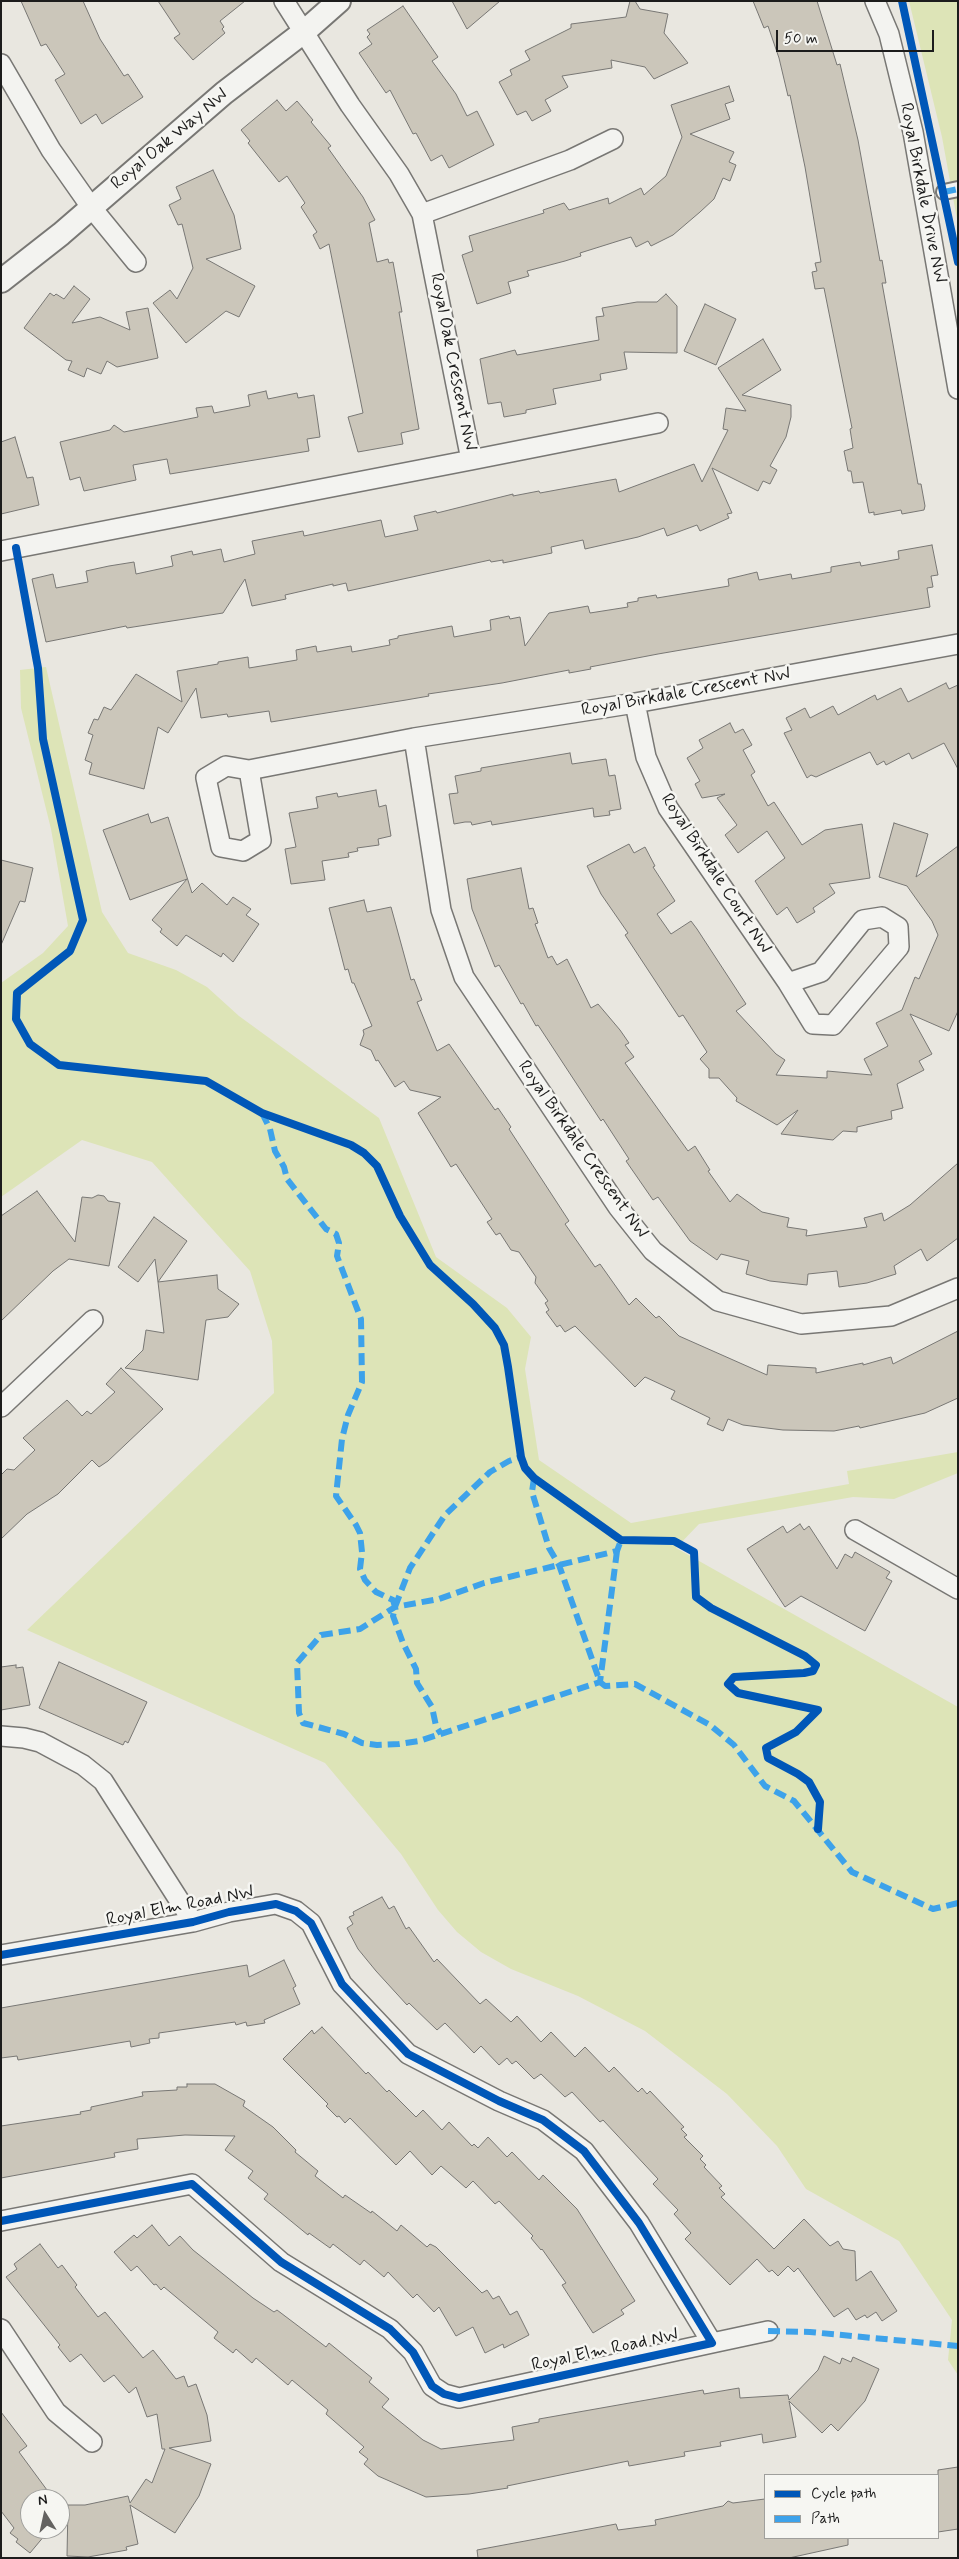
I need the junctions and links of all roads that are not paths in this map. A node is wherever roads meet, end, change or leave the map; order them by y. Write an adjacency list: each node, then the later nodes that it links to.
1 (284, 1): 4 (street, Royal Oak Crescent NW)
2 (339, 1): 4 (street, Royal Oak Way NW)
3 (875, 1): 13 (street, Royal Birkdale Drive NW)
4 (305, 31): 9 (street, Royal Oak Way NW); 10 (street, Royal Oak Crescent NW)
5 (1, 64): 9 (street)
6 (613, 139): 10 (street)
7 (958, 189): 8 (street)
8 (944, 192)
9 (91, 208): 11 (street); 12 (street, Royal Oak Way NW)
10 (422, 214): 15 (street, Royal Oak Crescent NW)
11 (136, 262)
12 (1, 281)
13 (958, 389)
14 (658, 423): 15 (street)
15 (471, 460): 16 (street, Royal Oak Crescent NW)
16 (1, 551)
17 (958, 644): 18 (street, Royal Birkdale Crescent NW)
18 (635, 703): 19 (street, Royal Birkdale Crescent NW); 21 (street, Royal Birkdale Court NW)
19 (414, 738): 20 (street, Royal Birkdale Crescent NW); 22 (street, Royal Birkdale Crescent NW)
20 (249, 770)
21 (788, 983): 21 (street, Royal Birkdale Court NW)
22 (958, 1288)
23 (92, 1320): 24 (street)
24 (1, 1407)
25 (855, 1530): 26 (street)
26 (958, 1588)
27 (1, 1736): 28 (street)
28 (193, 1922): 29 (street, Royal Elm Road NW); 33 (street, Royal Elm Road NW)
29 (1, 1955)
30 (1, 2220): 33 (street, Royal Elm Road NW)
31 (1, 2329): 34 (street)
32 (768, 2331): 33 (street, Royal Elm Road NW)
33 (712, 2344)
34 (92, 2442)

